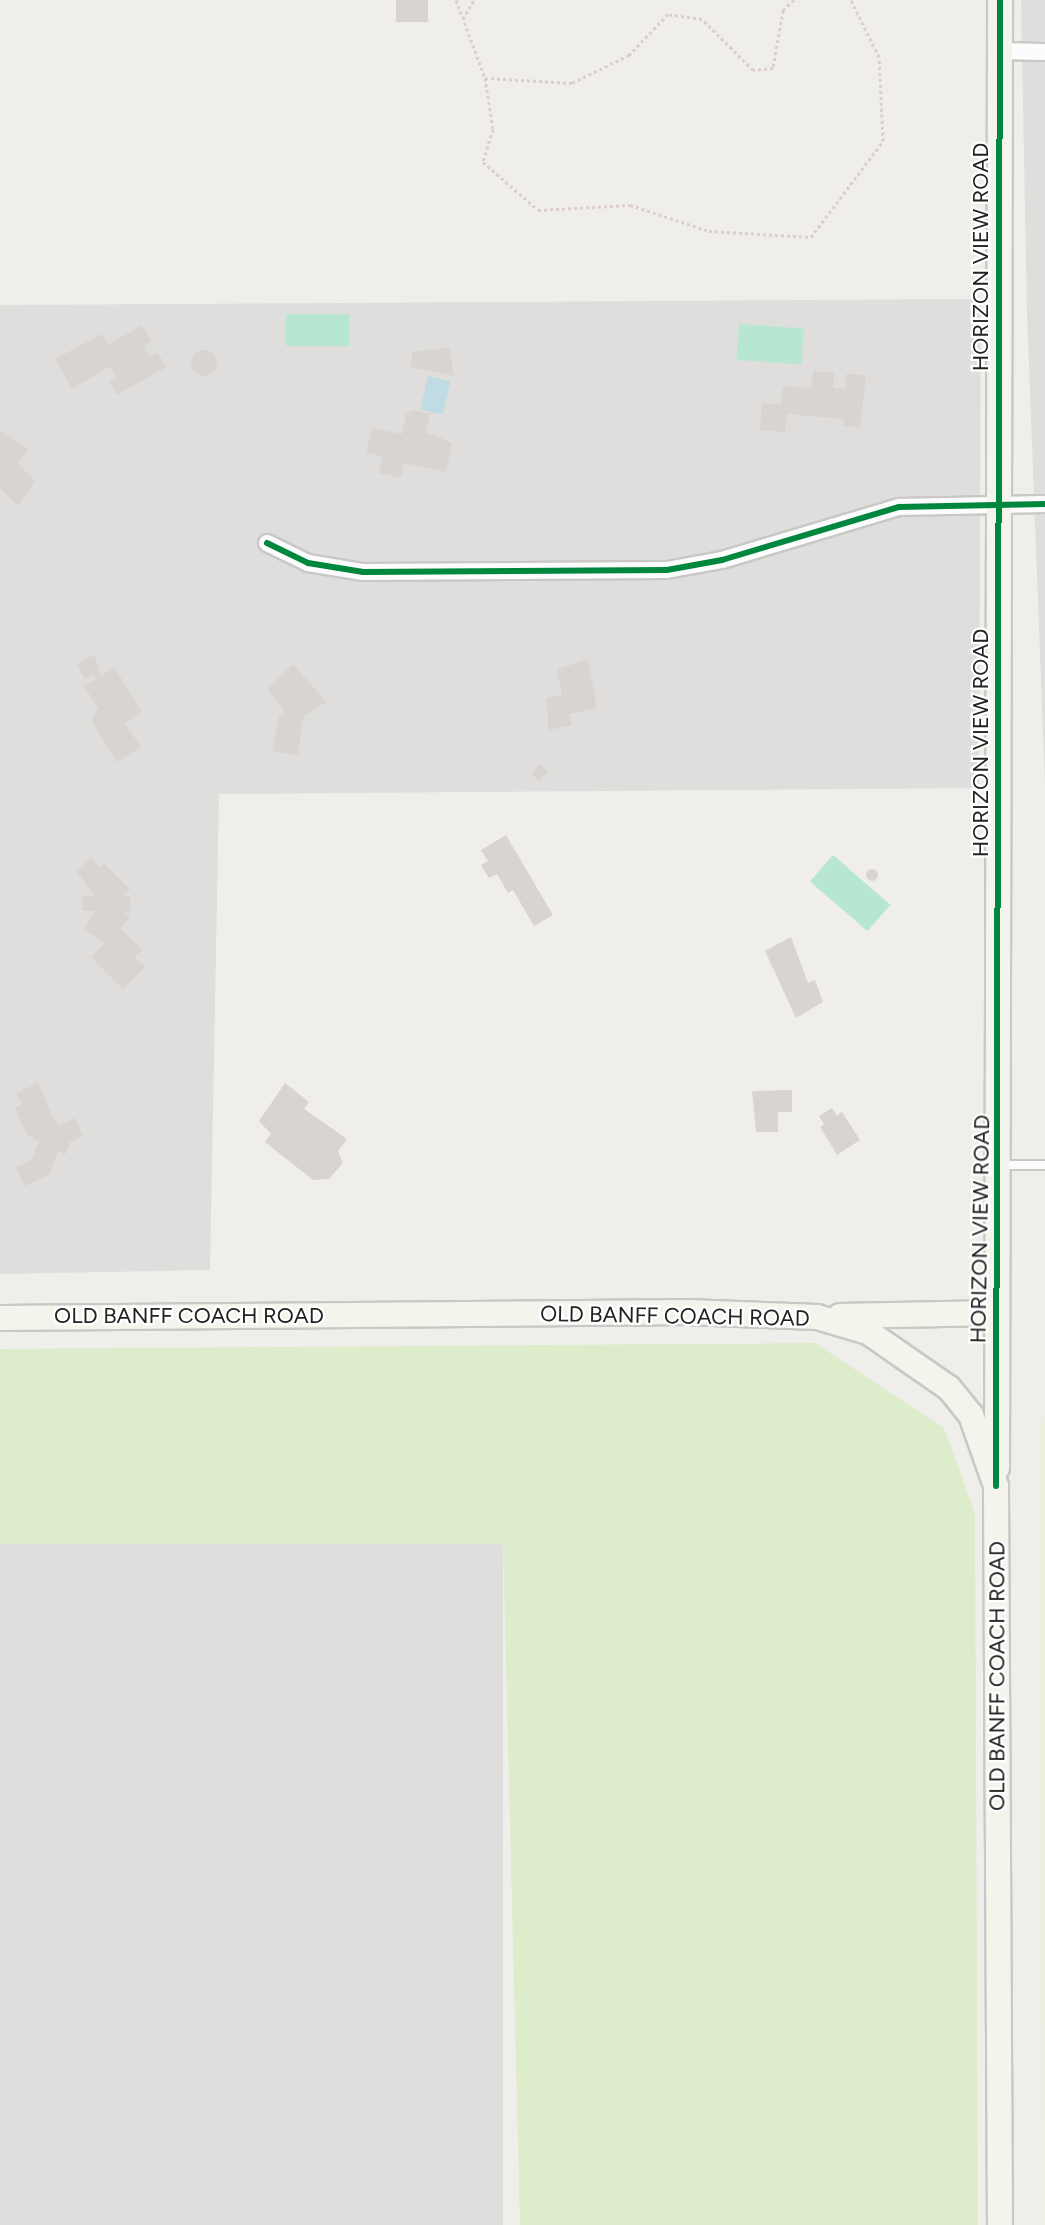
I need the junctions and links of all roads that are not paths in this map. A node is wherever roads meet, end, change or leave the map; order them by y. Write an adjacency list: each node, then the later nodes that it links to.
1 (1000, 0): 2 (main road, HORIZON VIEW ROAD)
2 (999, 51): 3 (street); 4 (main road, HORIZON VIEW ROAD)
3 (1045, 52)
4 (998, 504): 5 (street); 6 (street); 7 (main road, HORIZON VIEW ROAD)
5 (1045, 504)
6 (267, 543)
7 (999, 1165): 8 (lane); 9 (main road, HORIZON VIEW ROAD)
8 (1045, 1165)
9 (997, 1313): 10 (main road); 12 (main road, HORIZON VIEW ROAD)
10 (817, 1317): 11 (main road, OLD BANFF COACH ROAD); 12 (main road, OLD BANFF COACH ROAD)
11 (0, 1318)
12 (996, 1486): 13 (main road, OLD BANFF COACH ROAD)
13 (1000, 2225)

